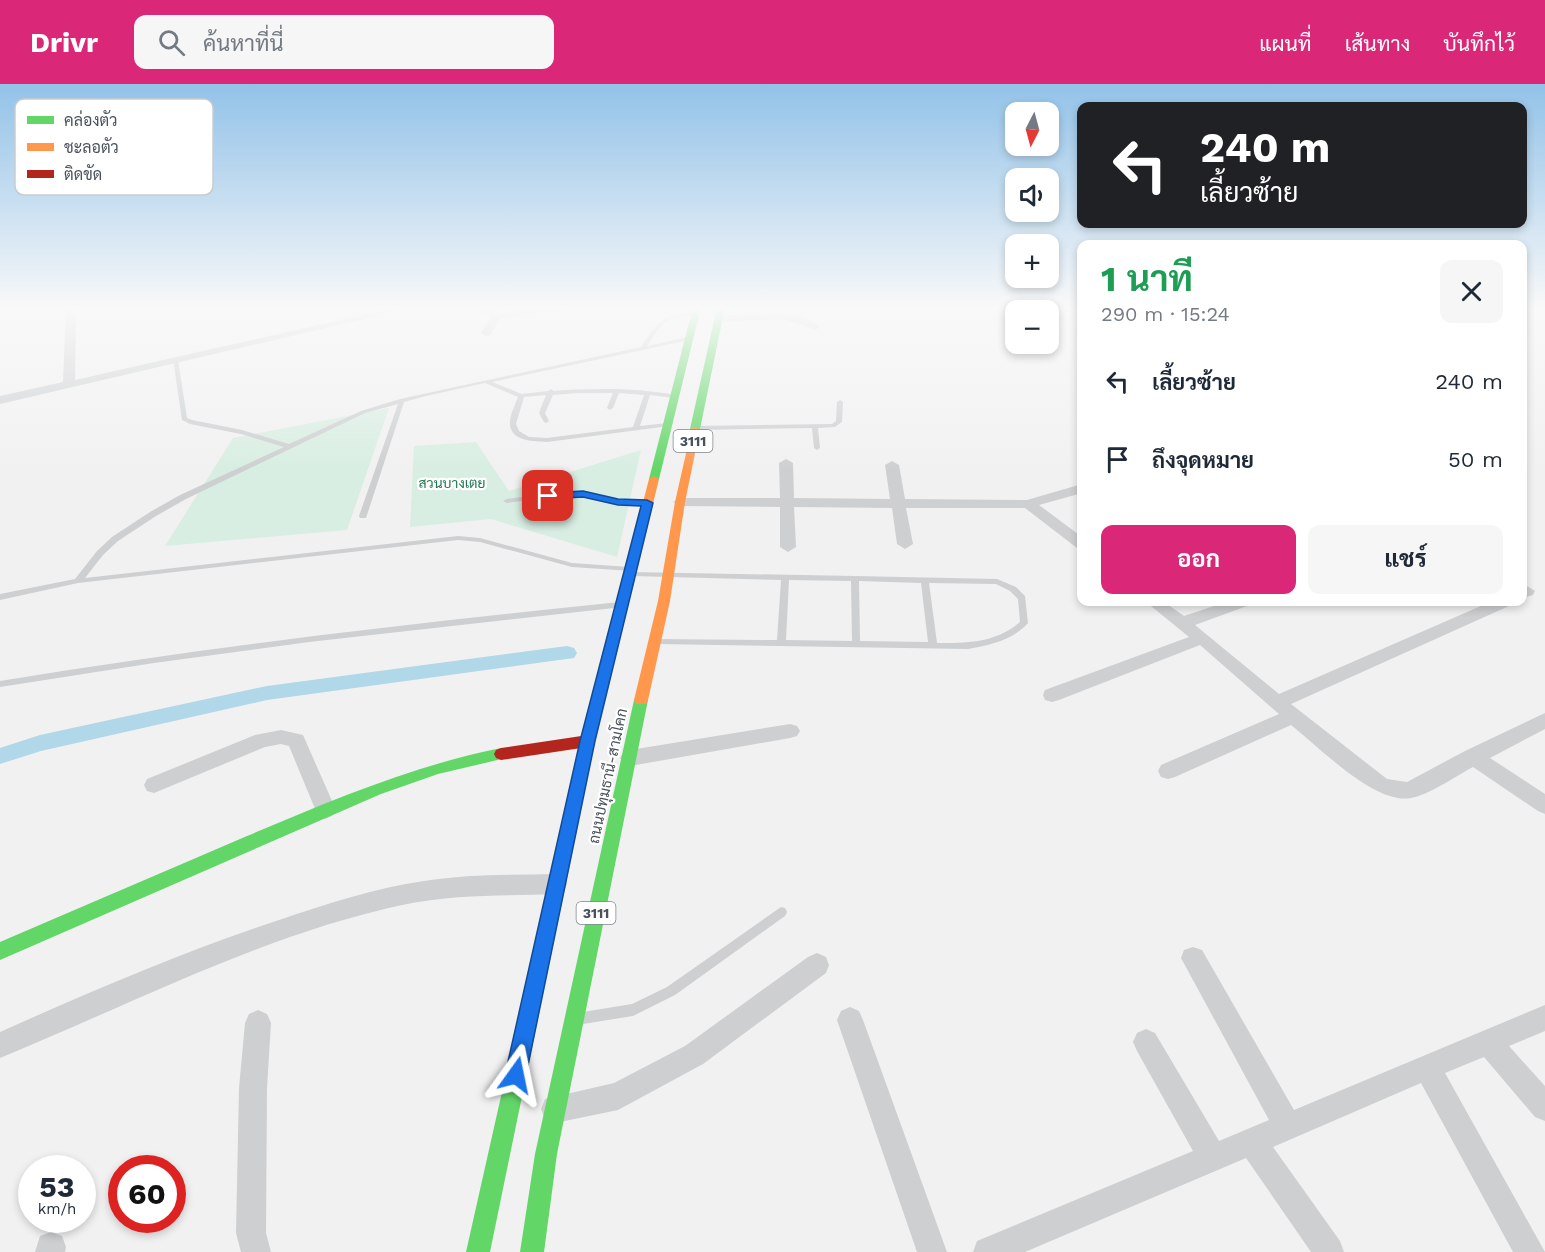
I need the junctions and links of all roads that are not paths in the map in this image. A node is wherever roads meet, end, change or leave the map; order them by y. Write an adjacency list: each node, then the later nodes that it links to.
1 (70, 362): 8 (street)
2 (168, 362): 8 (street)
3 (175, 362): 27 (lane)
4 (579, 362): 7 (lane)
5 (682, 362): 13 (main road, ถนนปทุมธานี-สามโคก / 3111)
6 (710, 362): 22 (main road, ถนนปทุมธานี-สามโคก / 3111)
7 (486, 381): 12 (lane); 15 (lane)
8 (69, 384): 14 (street)
9 (551, 391): 10 (lane); 12 (lane); 18 (lane)
10 (617, 392): 11 (lane); 17 (lane)
11 (648, 393): 13 (lane); 23 (lane)
12 (521, 396): 26 (lane)
13 (674, 396): 20 (main road, ถนนปทุมธานี-สามโคก / 3111)
14 (0, 400)
15 (402, 400): 27 (lane); 38 (lane)
16 (840, 402): 21 (lane)
17 (610, 408)
18 (546, 421)
19 (603, 424): 25 (lane)
20 (667, 425): 23 (lane); 36 (main road, ถนนปทุมธานี-สามโคก / 3111)
21 (815, 427): 22 (lane); 28 (lane)
22 (696, 428): 33 (main road, ถนนปทุมธานี-สามโคก / 3111)
23 (636, 429): 25 (lane)
24 (555, 430): 26 (lane)
25 (599, 433): 26 (lane)
26 (563, 438)
27 (288, 446): 47 (lane)
28 (816, 448)
29 (786, 463): 34 (street)
30 (892, 465): 35 (street)
31 (1077, 489): 37 (street)
32 (507, 501): 36 (lane)
33 (680, 502): 34 (street); 43 (main road, ถนนปทุมธานี-สามโคก / 3111)
34 (786, 502): 35 (street); 41 (street)
35 (898, 502): 37 (street); 40 (street)
36 (647, 503): 42 (main road, ถนนปทุมธานี-สามโคก / 3111)
37 (1028, 504): 39 (street)
38 (363, 516)
39 (1077, 541)
40 (905, 543)
41 (788, 547)
42 (630, 572): 43 (lane); 47 (lane); 49 (main road, ถนนปทุมธานี-สามโคก / 3111)
43 (668, 575): 44 (lane); 55 (main road, ถนนปทุมธานี-สามโคก / 3111)
44 (785, 577): 45 (lane); 56 (lane)
45 (855, 578): 46 (lane); 57 (lane)
46 (925, 580): 58 (lane); 58 (lane)
47 (78, 581): 48 (lane)
48 (0, 597)
49 (622, 605): 59 (lane); 65 (main road, ถนนปทุมธานี-สามโคก / 3111)
50 (1159, 606): 53 (street)
51 (1230, 606): 53 (street)
52 (1494, 606): 61 (street)
53 (1183, 624): 54 (street)
54 (1202, 638): 60 (street); 61 (street)
55 (655, 641): 56 (lane); 67 (main road, ถนนปทุมธานี-สามโคก / 3111)
56 (781, 643): 57 (lane)
57 (856, 644): 58 (lane)
58 (933, 645)
59 (0, 684)
60 (1052, 695)
61 (1277, 703): 62 (street)
62 (1293, 716): 66 (street); 68 (street)
63 (1545, 720): 66 (street)
64 (789, 731): 67 (street)
65 (588, 741): 71 (main road); 72 (main road, ถนนปทุมธานี-สามโคก / 3111)
66 (1472, 756): 70 (street)
67 (630, 758): 78 (main road, ถนนปทุมธานี-สามโคก / 3111)
68 (1168, 771)
69 (154, 785): 71 (street)
70 (1545, 805)
71 (325, 810): 74 (main road)
72 (556, 884): 83 (street); 91 (main road, ถนนปทุมธานี-สามโคก / 3111)
73 (781, 912): 78 (lane)
74 (0, 951)
75 (1193, 958): 87 (street)
76 (817, 965): 86 (street)
77 (1545, 1018): 82 (street)
78 (574, 1020): 86 (main road, ถนนปทุมธานี-สามโคก / 3111)
79 (850, 1020): 93 (street)
80 (258, 1023): 90 (street)
81 (1146, 1042): 89 (street)
82 (1488, 1042): 84 (street); 85 (street)
83 (0, 1045)
84 (1427, 1067): 87 (street); 96 (street)
85 (1545, 1107)
86 (555, 1109): 92 (main road, ถนนปทุมธานี-สามโคก / 3111)
87 (1288, 1127): 88 (street)
88 (1252, 1142): 89 (street); 95 (street)
89 (1213, 1158): 94 (street)
90 (256, 1252)
91 (478, 1252)
92 (532, 1252)
93 (932, 1252)
94 (988, 1252)
95 (1329, 1252)
96 (1530, 1252)

